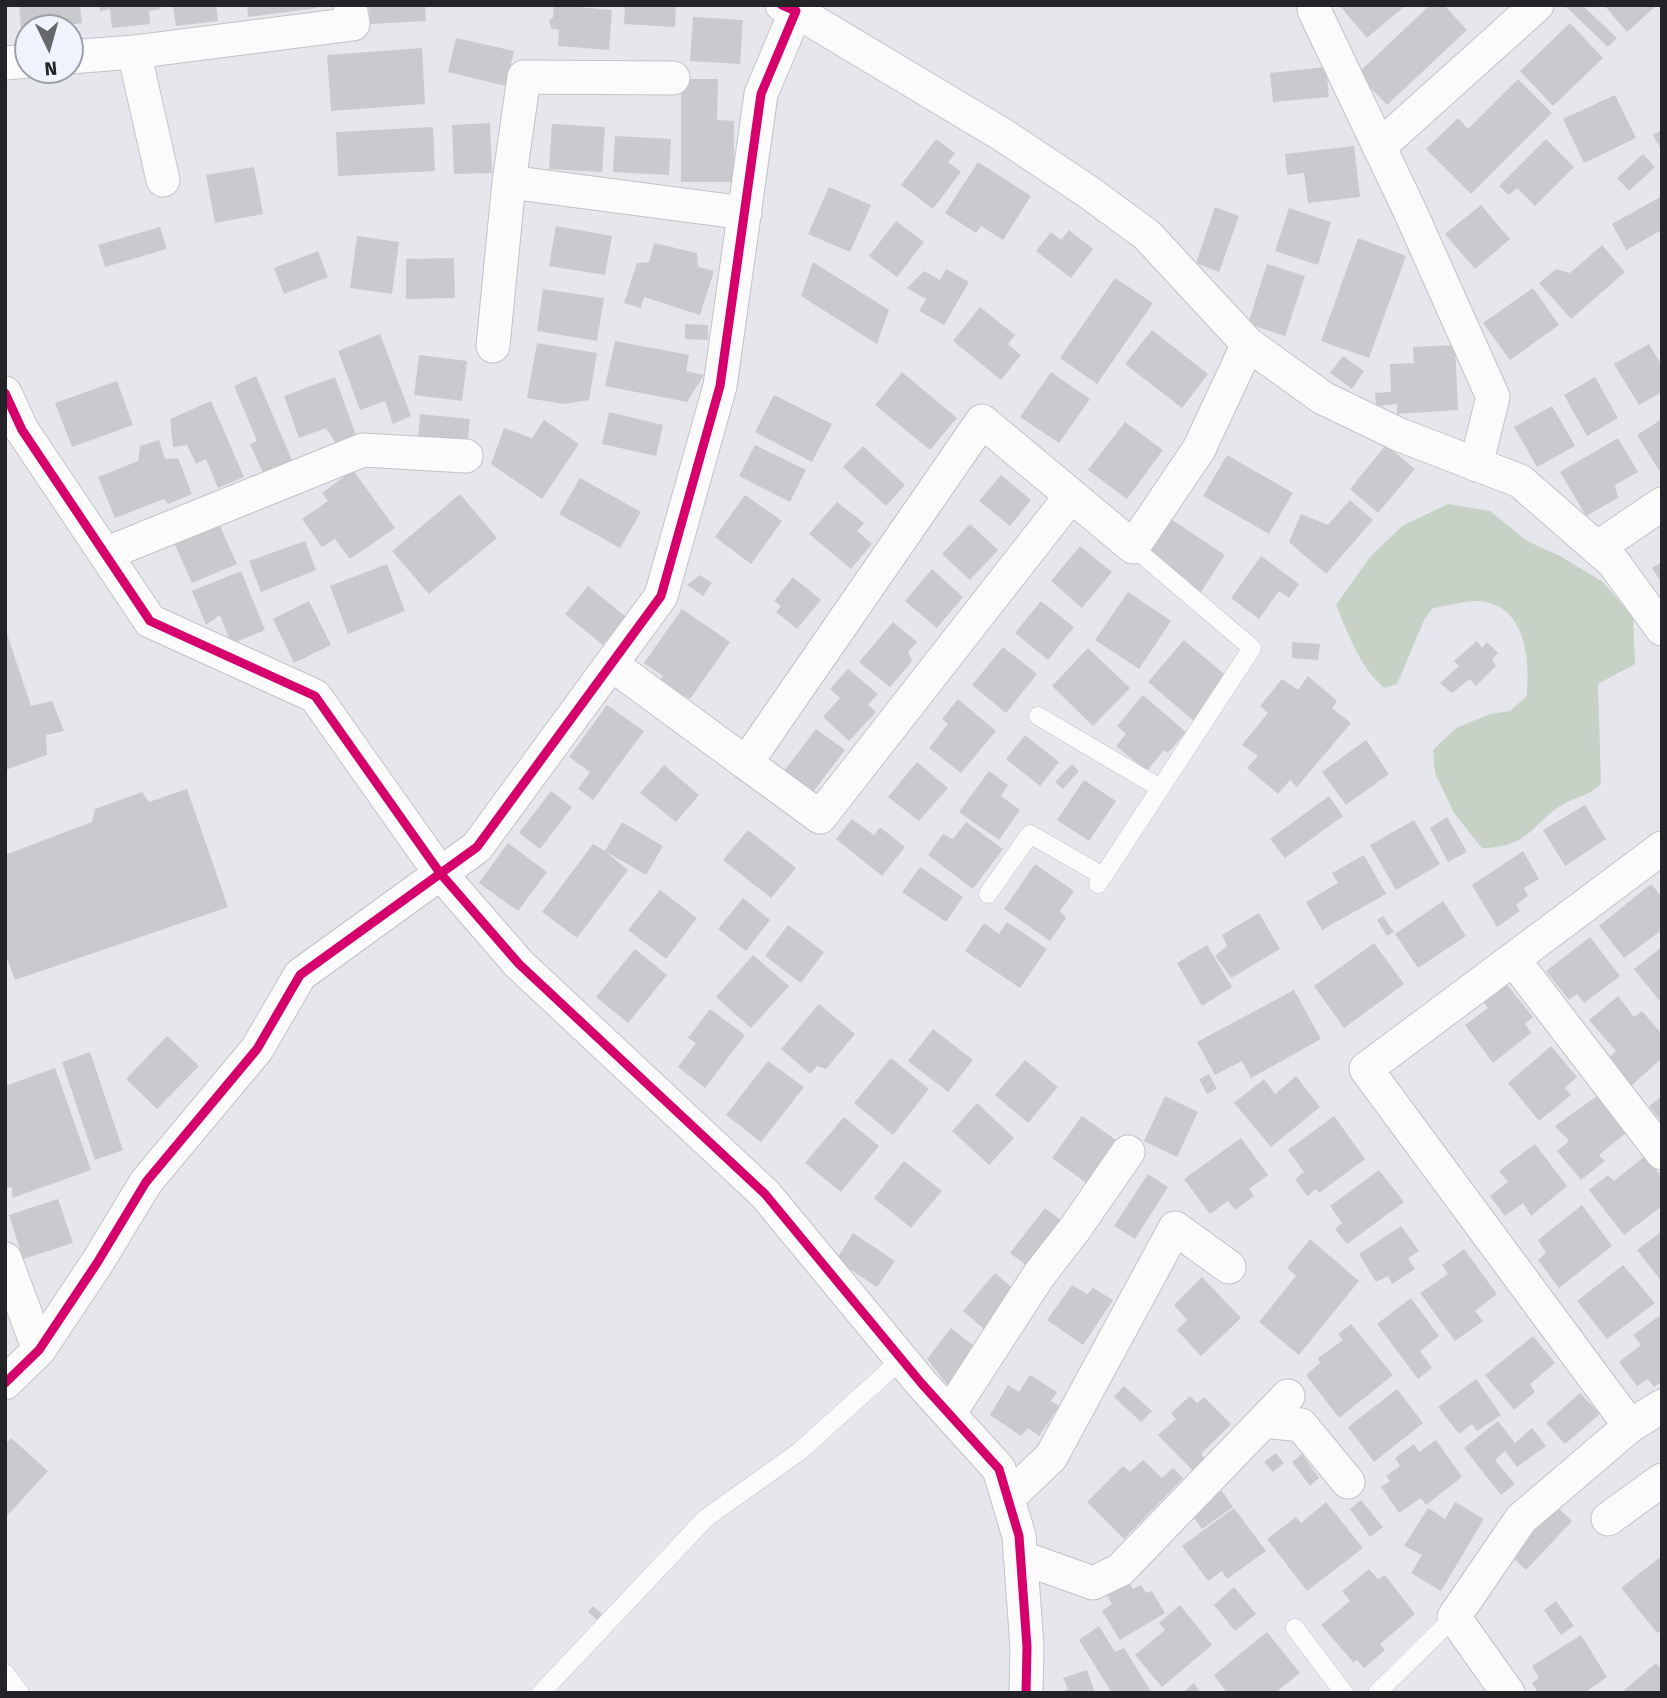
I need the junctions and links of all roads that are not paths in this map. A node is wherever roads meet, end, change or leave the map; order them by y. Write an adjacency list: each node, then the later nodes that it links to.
1 (350, 5): 5 (street)
2 (1537, 5): 8 (street)
3 (792, 7): 11 (street); 12 (street)
4 (1314, 10): 8 (street)
5 (134, 52): 6 (street); 9 (street)
6 (84, 56)
7 (673, 78): 10 (street)
8 (1379, 146): 16 (street)
9 (163, 180)
10 (509, 182): 11 (street); 13 (street)
11 (745, 213): 23 (street)
12 (1248, 345): 16 (street); 19 (street)
13 (493, 346)
14 (5, 393): 21 (street)
15 (466, 456): 21 (street)
16 (1476, 465): 20 (street)
17 (1071, 496): 19 (street); 25 (street); 25 (street)
18 (1662, 504): 20 (street)
19 (1133, 547): 26 (lane)
20 (1597, 548): 22 (street)
21 (105, 554): 28 (street)
22 (1662, 629)
23 (611, 664): 25 (street); 28 (street)
24 (1038, 716): 26 (lane)
25 (746, 763)
26 (1160, 789): 29 (lane)
27 (1662, 848): 30 (street)
28 (440, 873): 35 (street); 36 (street)
29 (988, 894)
30 (1513, 959): 32 (street); 42 (street)
31 (1128, 1152): 40 (street)
32 (1662, 1153)
33 (5, 1259): 35 (street)
34 (1229, 1266): 45 (street)
35 (38, 1350): 37 (street)
36 (902, 1359): 40 (street); 52 (lane)
37 (5, 1383)
38 (1288, 1396): 41 (street)
39 (1662, 1406): 42 (street)
40 (949, 1414): 45 (street)
41 (1265, 1421): 44 (street); 47 (street)
42 (1630, 1426): 48 (street)
43 (1662, 1480): 46 (street)
44 (1348, 1482)
45 (1008, 1498): 47 (street)
46 (1608, 1519)
47 (1020, 1557): 53 (street)
48 (1454, 1617): 55 (lane); 56 (street)
49 (1295, 1628): 54 (lane)
50 (5, 1673): 51 (lane)
51 (20, 1693)
52 (541, 1693)
53 (1026, 1693)
54 (1344, 1693)
55 (1377, 1693)
56 (1507, 1693)

